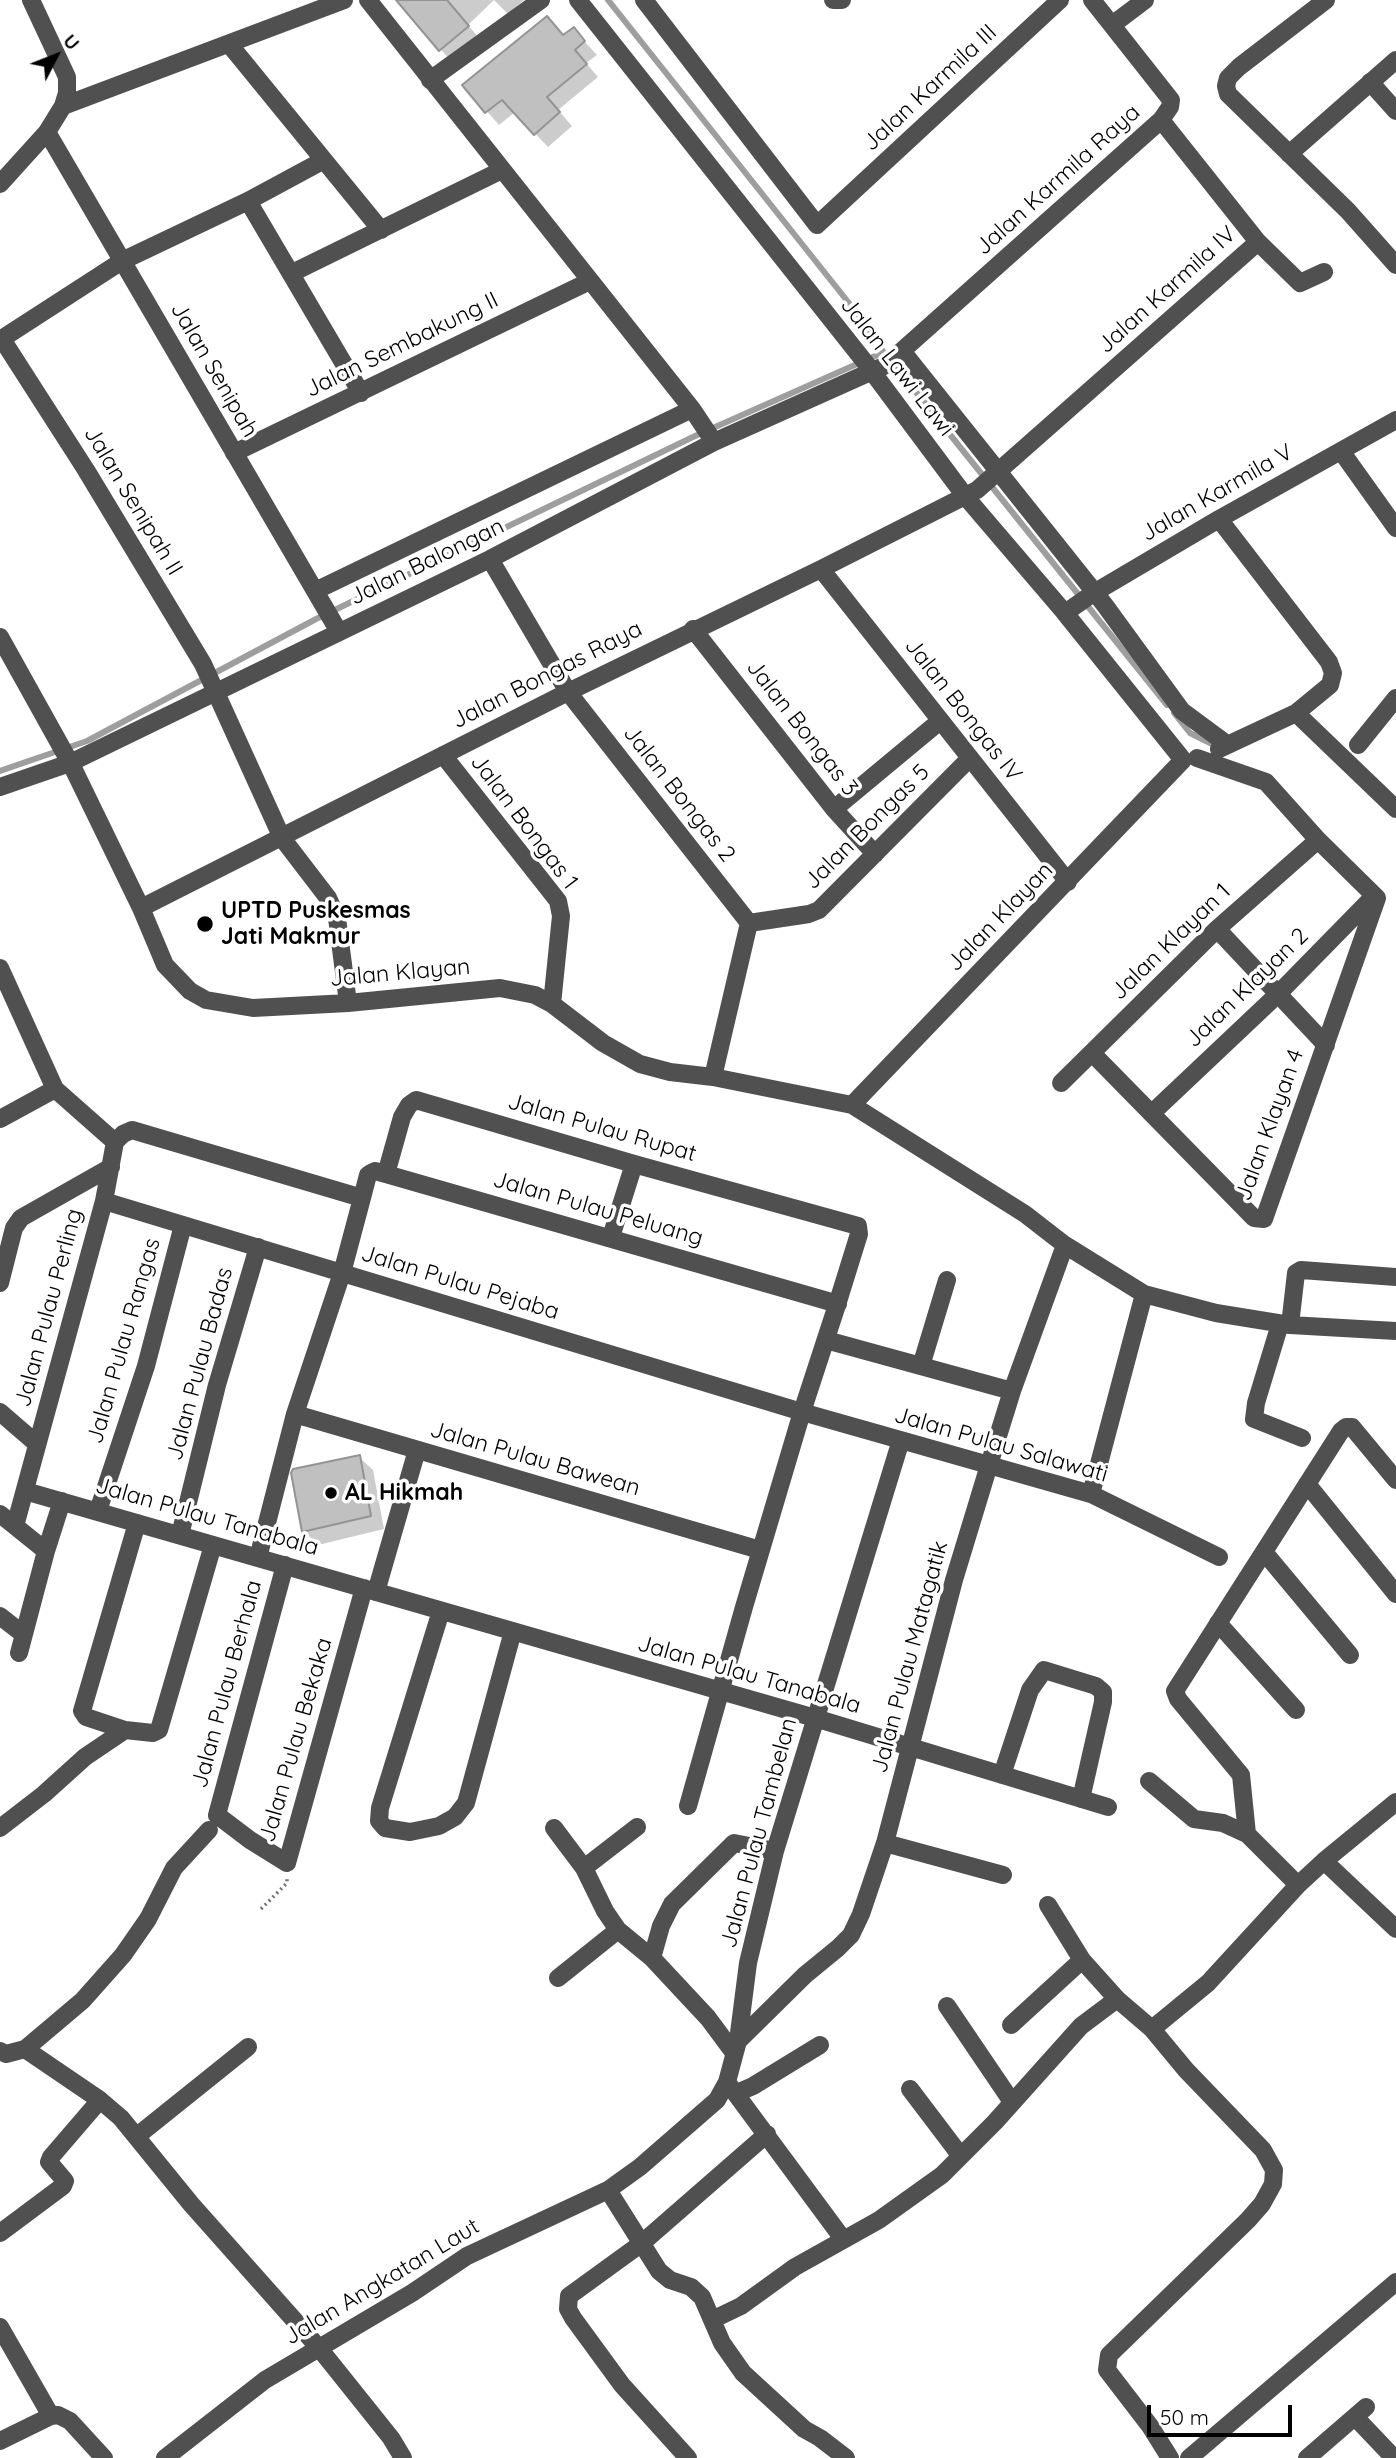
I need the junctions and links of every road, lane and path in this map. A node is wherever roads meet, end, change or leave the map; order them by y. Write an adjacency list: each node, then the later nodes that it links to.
1 (31, 0): 18 (street)
2 (344, 0): 14 (street)
3 (368, 0): 16 (street)
4 (541, 0): 16 (street)
5 (578, 0): 35 (street, Jalan Lawi Lawi)
6 (833, 0): 7 (street)
7 (842, 0)
8 (1060, 0): 12 (street, Jalan Karmila III)
9 (1093, 0): 13 (street, Jalan Karmila Raya)
10 (1144, 0): 13 (street)
11 (1326, 0): 22 (street)
12 (649, 2)
13 (1112, 25): 20 (street, Jalan Karmila Raya)
14 (229, 44): 18 (street); 23 (street)
15 (1396, 60): 17 (street)
16 (430, 80): 24 (street)
17 (1370, 82): 19 (street); 22 (street)
18 (63, 106): 21 (street)
19 (1396, 111)
20 (1161, 120): 28 (street, Jalan Karmila IV); 35 (street, Jalan Karmila Raya)
21 (47, 132): 25 (street); 29 (street, Jalan Senipah)
22 (1289, 154): 30 (street)
23 (324, 160): 26 (street); 27 (street)
24 (502, 170): 27 (street); 33 (street)
25 (0, 184)
26 (248, 201): 29 (street); 32 (street)
27 (381, 230): 32 (street)
28 (1258, 242): 31 (street); 42 (street, Jalan Karmila IV)
29 (122, 261): 34 (street); 41 (street, Jalan Senipah)
30 (1396, 265)
31 (1324, 272)
32 (292, 273): 36 (street)
33 (590, 281): 36 (street, Jalan Sembakung II); 37 (street)
34 (1, 339): 53 (street, Jalan Senipah II)
35 (885, 363): 39 (street, Jalan Balongan); 42 (street); 43 (street, Jalan Lawi Lawi)
36 (361, 393): 41 (street, Jalan Sembakung II)
37 (696, 414): 39 (street); 48 (street)
38 (1396, 420): 40 (street, Jalan Karmila V)
39 (713, 440): 46 (street, Jalan Balongan)
40 (1341, 451): 44 (street, Jalan Karmila V); 45 (street)
41 (234, 453): 48 (street, Jalan Senipah)
42 (995, 475): 43 (street, Jalan Karmila IV); 49 (street)
43 (971, 493): 47 (street, Jalan Bongas Raya); 49 (street, Jalan Lawi Lawi)
44 (1219, 519): 49 (street, Jalan Karmila V); 56 (street)
45 (1396, 528)
46 (490, 559): 50 (street, Jalan Balongan); 54 (street, Jalan Bongas 2)
47 (821, 569): 51 (street, Jalan Bongas Raya); 57 (street, Jalan Bongas IV)
48 (317, 594): 50 (street, Jalan Senipah)
49 (1082, 601): 58 (street); 63 (street, Jalan Lawi Lawi)
50 (336, 625): 53 (street, Jalan Balongan)
51 (693, 629): 54 (street, Jalan Bongas Raya); 65 (street, Jalan Bongas 3)
52 (0, 637): 60 (street, Jalan Klayan)
53 (214, 687): 60 (street, Jalan Balongan); 67 (street, Jalan Senipah II)
54 (568, 692): 61 (street, Jalan Bongas Raya); 73 (street, Jalan Bongas 2)
55 (1396, 698): 59 (street)
56 (1296, 713): 58 (street); 66 (street)
57 (940, 720): 62 (street, Jalan Bongas IV); 65 (street)
58 (1228, 745): 63 (street)
59 (1358, 745)
60 (65, 753): 64 (street, Jalan Balongan); 72 (street, Jalan Klayan)
61 (443, 755): 67 (street, Jalan Bongas Raya); 78 (street, Jalan Bongas 1)
62 (970, 758): 69 (street, Jalan Bongas 5); 70 (street, Jalan Bongas IV)
63 (1190, 759): 68 (street); 70 (street, Jalan Klayan)
64 (0, 787)
65 (834, 809): 69 (street, Jalan Bongas 3)
66 (1396, 809)
67 (282, 838): 72 (street, Jalan Bongas Raya); 77 (street, Jalan Senipah II)
68 (1318, 840): 71 (street); 74 (street, Jalan Klayan 1)
69 (875, 853): 73 (street, Jalan Bongas 5)
70 (1068, 882): 84 (street, Jalan Klayan)
71 (1375, 899): 76 (street, Jalan Klayan 2); 79 (street, Jalan Klayan 4)
72 (142, 908): 77 (street, Jalan Klayan)
73 (749, 923): 81 (street)
74 (1217, 929): 76 (street); 80 (street, Jalan Klayan 1)
75 (0, 968): 83 (street)
76 (1278, 994): 79 (street); 85 (street, Jalan Klayan 2)
77 (348, 1003): 78 (street, Jalan Klayan)
78 (552, 1004): 81 (street, Jalan Klayan)
79 (1326, 1045): 85 (street, Jalan Klayan 4)
80 (1092, 1053): 82 (street, Jalan Klayan 1); 85 (street, Jalan Klayan 4)
81 (713, 1077): 84 (street, Jalan Klayan)
82 (1060, 1083)
83 (55, 1089): 86 (street); 87 (street)
84 (852, 1105): 95 (street, Jalan Klayan)
85 (1152, 1113)
86 (0, 1119)
87 (116, 1142): 89 (street, Jalan Pulau Perling); 91 (street)
88 (634, 1164): 90 (street, Jalan Pulau Rupat); 94 (street); 102 (street, Jalan Pulau Rupat)
89 (111, 1167): 92 (street, Jalan Pulau Perling); 100 (street)
90 (386, 1174): 91 (street); 94 (street, Jalan Pulau Peluang)
91 (362, 1198): 97 (street)
92 (104, 1201): 93 (street, Jalan Pulau Pejaba); 113 (street, Jalan Pulau Perling)
93 (183, 1225): 96 (street, Jalan Pulau Pejaba); 121 (street, Jalan Pulau Rangas)
94 (611, 1237): 102 (street, Jalan Pulau Peluang)
95 (1065, 1245): 101 (street, Jalan Klayan); 107 (street, Jalan Pulau Matagatik)
96 (258, 1247): 97 (street, Jalan Pulau Pejaba); 125 (street, Jalan Pulau Badas)
97 (342, 1273): 109 (street, Jalan Pulau Pejaba); 110 (street, Jalan Pulau Berhala)
98 (1396, 1277): 103 (street)
99 (947, 1279): 106 (street)
100 (0, 1283)
101 (1144, 1294): 103 (street, Jalan Klayan); 119 (street)
102 (838, 1304): 105 (street)
103 (1285, 1325): 104 (street, Jalan Klayan); 111 (street)
104 (1396, 1331)
105 (826, 1340): 106 (street); 109 (street)
106 (921, 1366): 107 (street)
107 (1012, 1391): 115 (street, Jalan Pulau Matagatik)
108 (0, 1412): 113 (street)
109 (802, 1412): 112 (street, Jalan Pulau Salawati); 127 (street)
110 (295, 1414): 114 (street, Jalan Pulau Bawean); 131 (street, Jalan Pulau Berhala)
111 (1302, 1438)
112 (901, 1440): 115 (street, Jalan Pulau Salawati); 144 (street, Jalan Pulau Tambelan)
113 (37, 1444): 118 (street, Jalan Pulau Perling)
114 (417, 1450): 127 (street, Jalan Pulau Bawean); 133 (street)
115 (989, 1464): 119 (street, Jalan Pulau Salawati); 146 (street, Jalan Pulau Matagatik)
116 (1396, 1480): 117 (street)
117 (1307, 1484): 129 (street); 134 (street)
118 (25, 1490): 120 (street, Jalan Pulau Tanabala); 124 (street, Jalan Pulau Perling)
119 (1091, 1494): 130 (street, Jalan Pulau Salawati)
120 (62, 1501): 121 (street, Jalan Pulau Tanabala); 128 (street)
121 (98, 1511): 123 (street, Jalan Pulau Tanabala)
122 (0, 1514): 124 (street)
123 (137, 1523): 125 (street, Jalan Pulau Tanabala); 145 (street)
124 (15, 1526): 128 (street)
125 (180, 1535): 126 (street, Jalan Pulau Tanabala)
126 (213, 1545): 131 (street, Jalan Pulau Tanabala); 145 (street)
127 (760, 1550): 142 (street)
128 (46, 1551): 139 (street)
129 (1264, 1552): 137 (street); 141 (street)
130 (1219, 1557)
131 (258, 1558): 132 (street, Jalan Pulau Tanabala)
132 (285, 1565): 133 (street, Jalan Pulau Tanabala); 153 (street, Jalan Pulau Berhala)
133 (370, 1590): 135 (street, Jalan Pulau Tanabala); 161 (street, Jalan Pulau Bekaka)
134 (1396, 1594)
135 (441, 1611): 138 (street, Jalan Pulau Tanabala); 138 (street)
136 (0, 1616): 139 (street)
137 (1218, 1623): 143 (street); 157 (street)
138 (513, 1632): 142 (street, Jalan Pulau Tanabala)
139 (23, 1634): 140 (street)
140 (19, 1653)
141 (1350, 1655)
142 (719, 1691): 144 (street, Jalan Pulau Tanabala); 151 (street)
143 (1296, 1710)
144 (815, 1718): 146 (street, Jalan Pulau Tanabala); 159 (street, Jalan Pulau Tambelan)
145 (125, 1730): 155 (street)
146 (910, 1748): 147 (street, Jalan Pulau Tanabala); 158 (street, Jalan Pulau Matagatik)
147 (1002, 1775): 149 (street, Jalan Pulau Tanabala); 149 (street)
148 (1149, 1781): 157 (street)
149 (1080, 1799): 152 (street, Jalan Pulau Tanabala)
150 (1396, 1802): 160 (street)
151 (688, 1806)
152 (1108, 1807)
153 (213, 1822): 161 (street, Jalan Pulau Bekaka); 179 (street)
154 (637, 1827): 162 (street)
155 (0, 1828)
156 (554, 1828): 162 (street)
157 (1247, 1834): 164 (street)
158 (886, 1843): 163 (street); 178 (street, Jalan Pulau Matagatik)
159 (775, 1852): 169 (street); 178 (street, Jalan Pulau Tambelan)
160 (1324, 1861): 164 (street); 167 (street)
161 (287, 1863): 166 (path)
162 (584, 1868): 168 (street)
163 (1003, 1875)
164 (1298, 1885): 175 (street)
165 (1048, 1905): 170 (street)
166 (261, 1909)
167 (1396, 1929)
168 (618, 1930): 169 (street); 171 (street)
169 (652, 1958): 178 (street)
170 (1082, 1960): 172 (street); 174 (street)
171 (558, 1978)
172 (1117, 1999): 175 (street); 184 (street)
173 (947, 2006): 184 (street)
174 (1011, 2025)
175 (1152, 2029): 203 (street)
176 (820, 2045): 181 (street)
177 (248, 2046): 186 (street)
178 (736, 2047): 181 (street, Jalan Angkatan Laut)
179 (25, 2049): 180 (street); 183 (street)
180 (0, 2051)
181 (732, 2087): 185 (street); 188 (street, Jalan Angkatan Laut)
182 (910, 2089): 187 (street)
183 (100, 2100): 186 (street); 189 (street)
184 (1012, 2102): 187 (street)
185 (767, 2134): 190 (street); 191 (street)
186 (137, 2136): 195 (street)
187 (960, 2155): 190 (street)
188 (608, 2190): 191 (street); 195 (street, Jalan Angkatan Laut)
189 (0, 2233)
190 (843, 2239): 193 (street)
191 (642, 2243): 193 (street); 201 (street)
192 (1396, 2282): 204 (street)
193 (712, 2320): 202 (street)
194 (0, 2327): 196 (street)
195 (318, 2348): 199 (street, Jalan Angkatan Laut); 200 (street)
196 (51, 2416): 197 (street); 198 (street)
197 (0, 2441)
198 (104, 2458)
199 (165, 2458)
200 (403, 2458)
201 (688, 2458)
202 (845, 2458)
203 (1170, 2458)
204 (1189, 2458)
205 (1307, 2458): 206 (street)
206 (1394, 2458)

